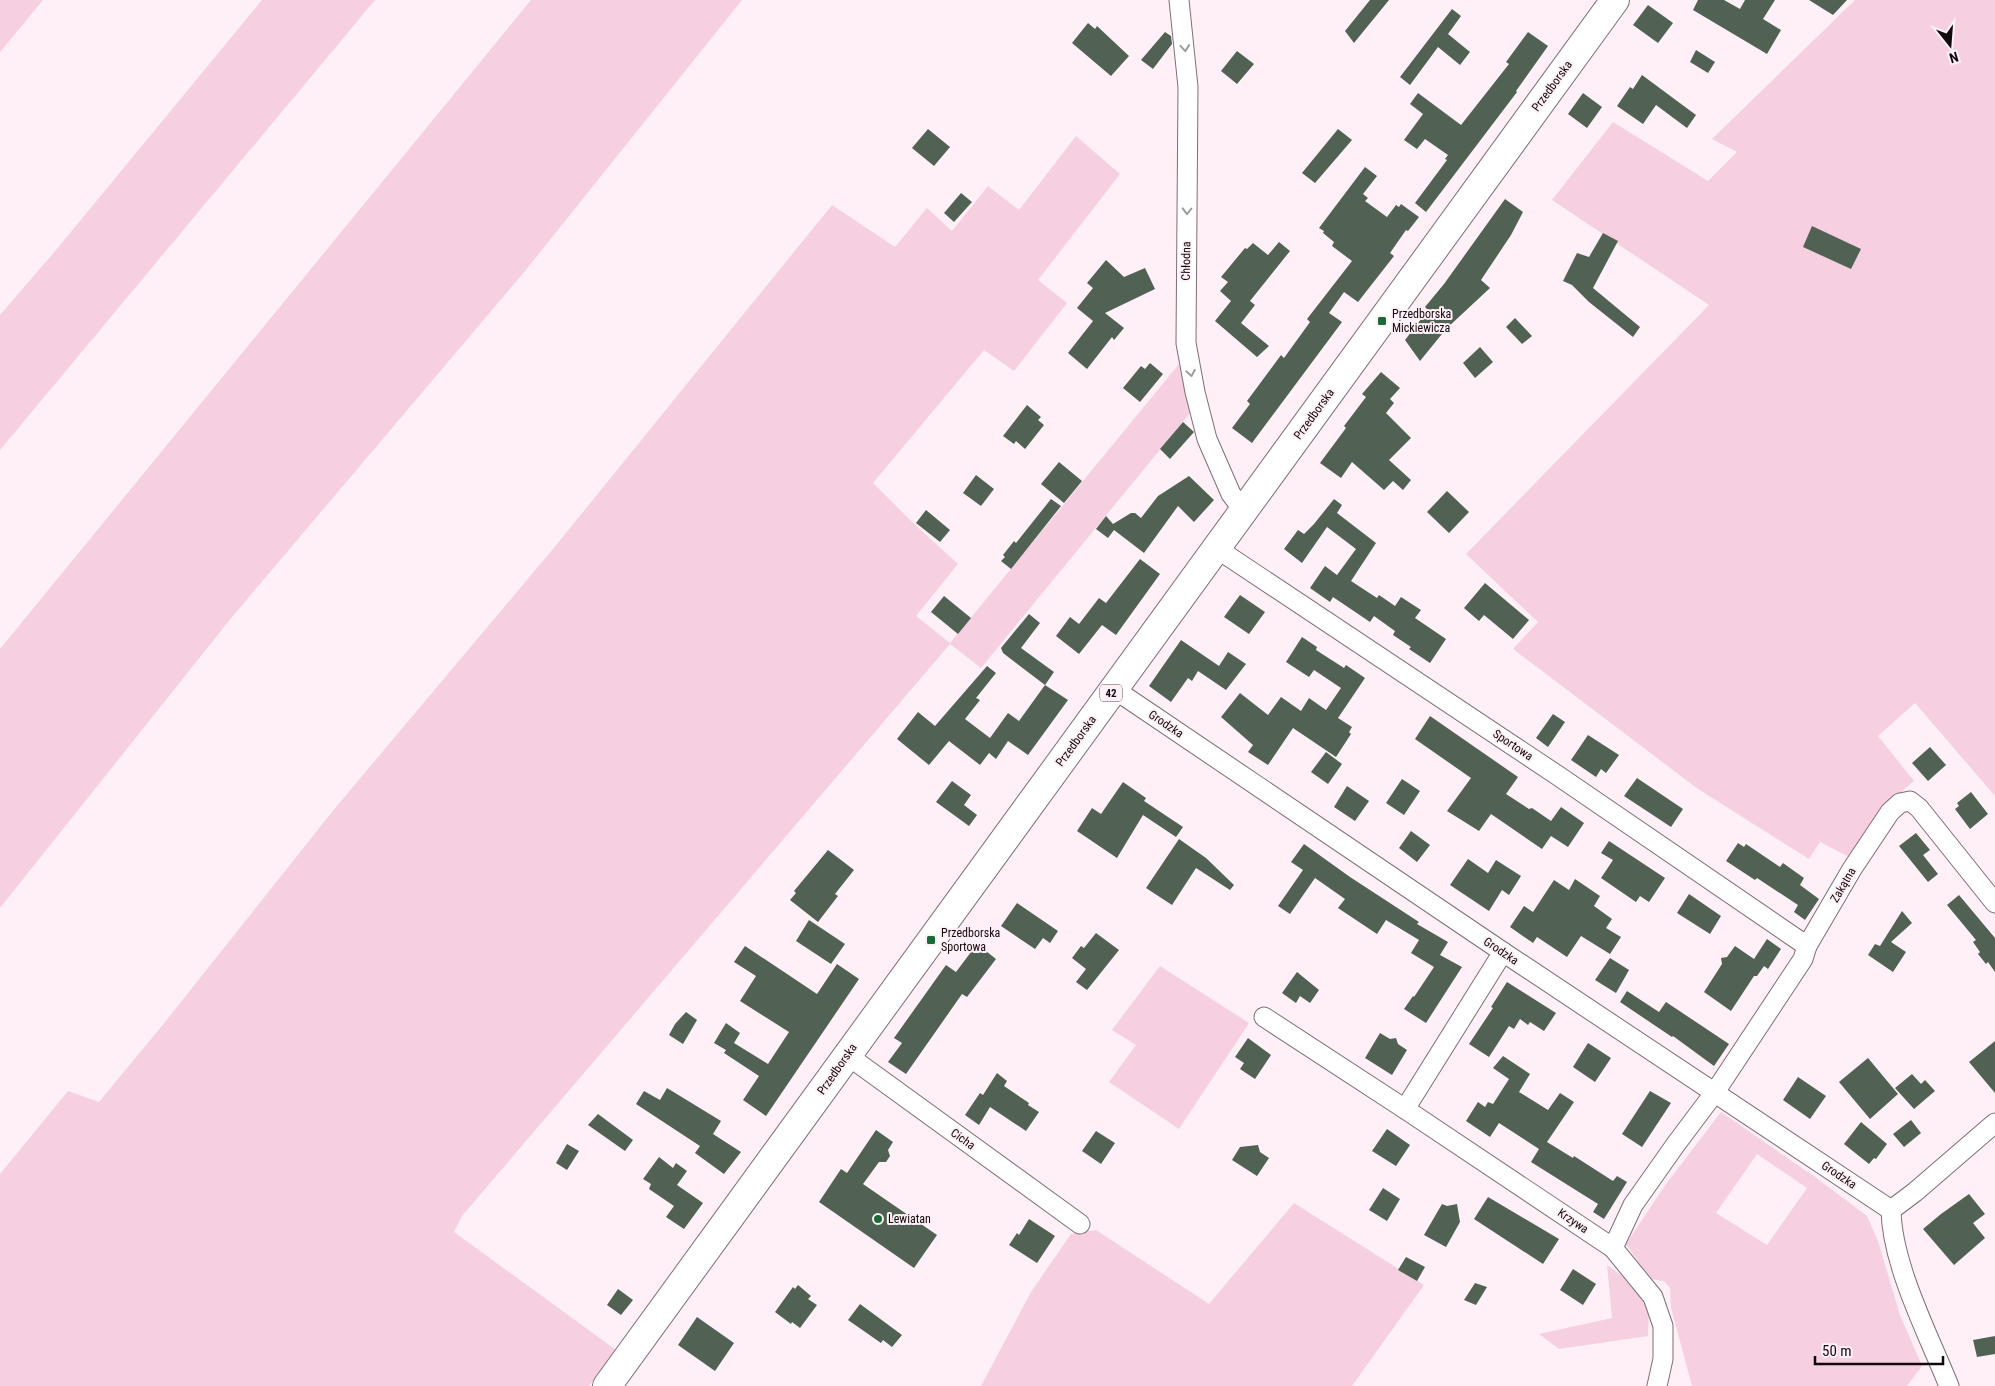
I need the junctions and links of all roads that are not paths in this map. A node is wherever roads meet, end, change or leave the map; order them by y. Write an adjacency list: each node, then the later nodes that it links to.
1 (1178, 0): 3 (street, Chłodna, one-way to 3)
2 (1615, 0): 3 (main road, Przedborska / 42)
3 (1244, 510): 4 (main road, Przedborska / 42)
4 (1216, 548): 5 (main road, Przedborska / 42); 7 (street, Sportowa)
5 (1114, 689): 8 (street, Grodzka); 10 (main road, Przedborska / 42)
6 (1995, 903): 7 (street, Zakątna)
7 (1807, 946): 11 (street, Zakątna)
8 (1504, 952): 11 (street, Grodzka); 12 (street)
9 (1264, 1016): 12 (street, Krzywa)
10 (846, 1055): 15 (street, Cicha); 17 (main road, Przedborska / 42)
11 (1715, 1092): 14 (street, Grodzka); 16 (street, Zakątna)
12 (1405, 1108): 16 (street, Krzywa)
13 (1995, 1123): 14 (street)
14 (1890, 1210): 19 (street)
15 (1080, 1224)
16 (1613, 1248): 18 (street, Krzywa)
17 (607, 1386)
18 (1658, 1386)
19 (1949, 1386)

